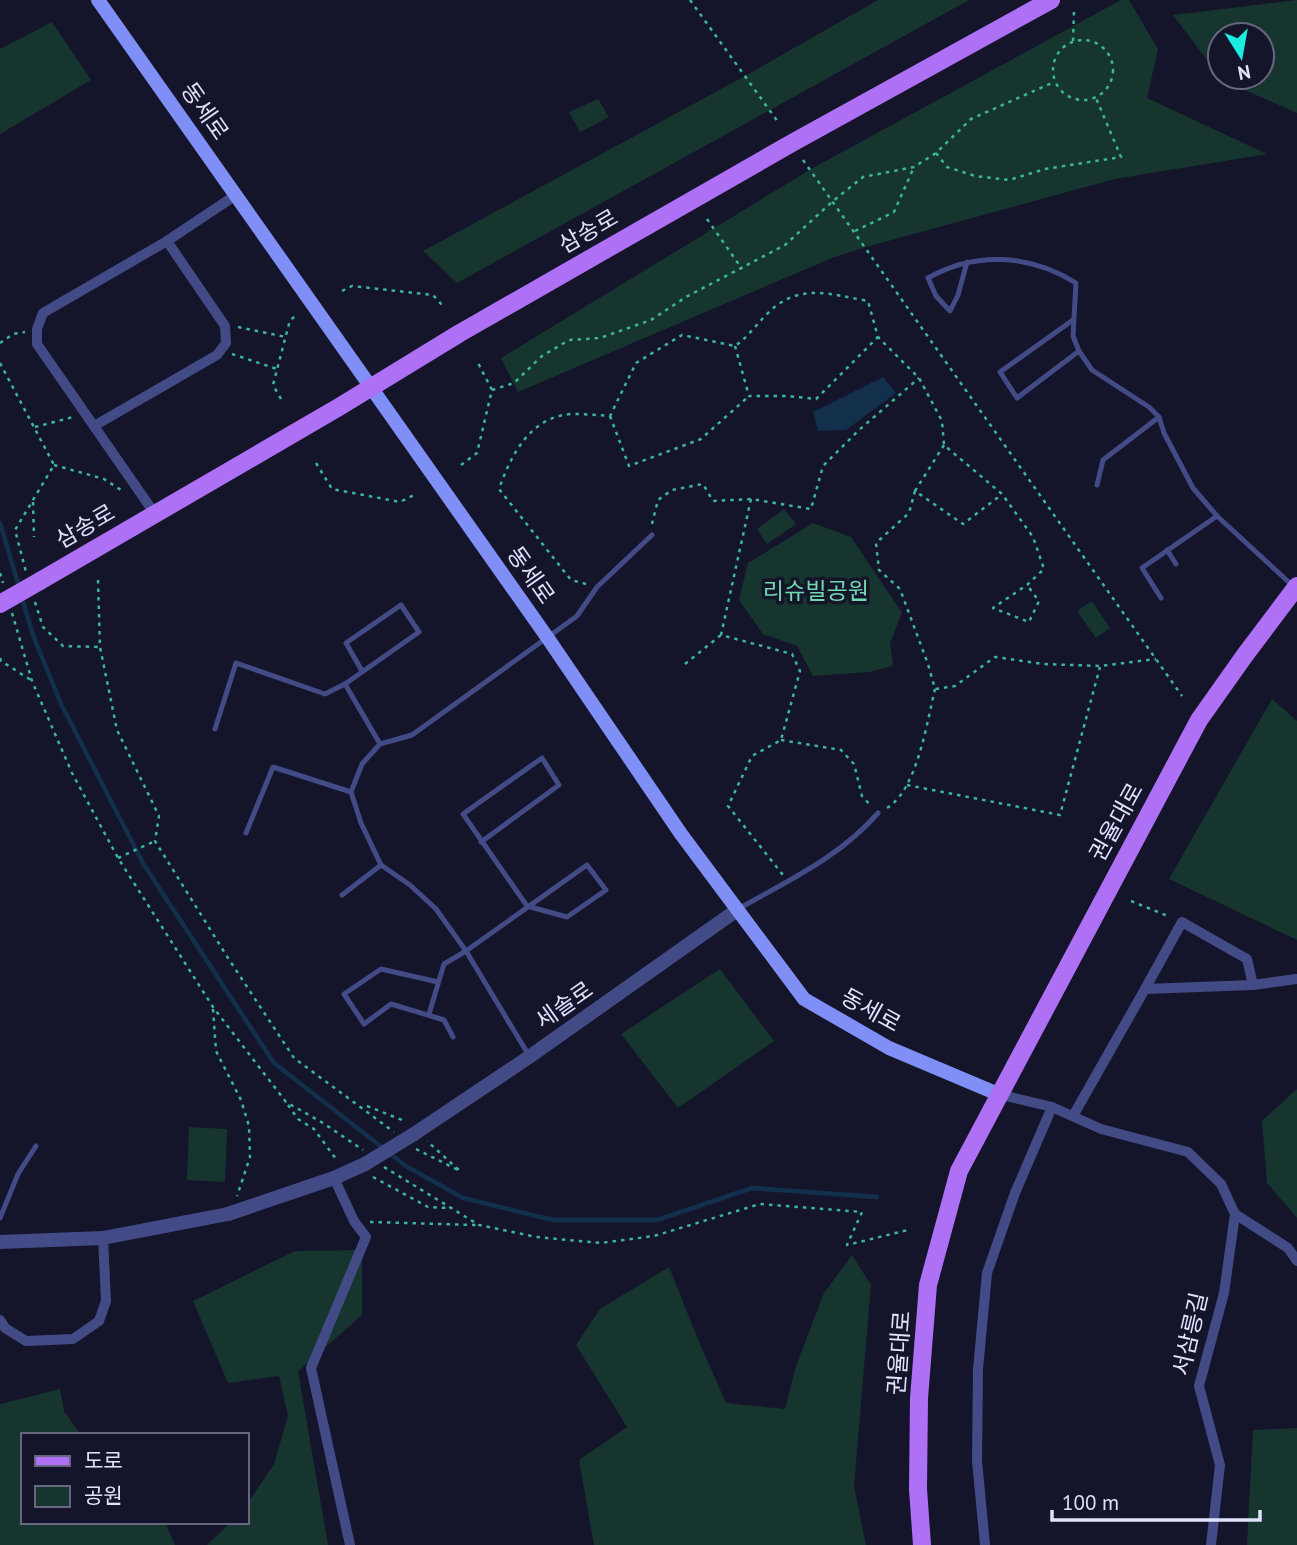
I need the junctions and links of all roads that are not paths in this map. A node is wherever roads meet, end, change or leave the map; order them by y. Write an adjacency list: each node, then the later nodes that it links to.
1 (98, 0): 3 (main road, 동세로)
2 (1051, 0): 8 (main road, 삼송로)
3 (236, 195): 4 (street, 삼송로); 8 (main road, 동세로)
4 (167, 241): 10 (street, 삼송로); 10 (street)
5 (967, 262): 5 (lane); 6 (lane)
6 (1073, 320): 7 (lane); 7 (lane)
7 (1079, 351): 9 (lane)
8 (372, 386): 12 (main road, 삼송로); 20 (main road, 동세로)
9 (1159, 417): 11 (lane); 13 (lane)
10 (93, 426): 12 (street, 삼송로)
11 (1097, 485)
12 (155, 514): 19 (main road, 삼송로, bridge)
13 (1217, 516): 15 (lane); 17 (lane)
14 (652, 535): 20 (lane)
15 (1167, 550): 16 (lane); 18 (lane)
16 (1175, 564)
17 (1296, 588): 41 (main road, 권율대로)
18 (1161, 598)
19 (5, 607)
20 (547, 637): 24 (lane); 32 (main road, 동세로)
21 (362, 671): 21 (lane); 22 (lane)
22 (345, 684): 23 (lane); 24 (lane)
23 (215, 729)
24 (380, 744): 25 (lane)
25 (351, 792): 27 (lane); 29 (lane)
26 (878, 813): 32 (lane)
27 (246, 833)
28 (481, 842): 28 (lane); 31 (lane)
29 (381, 865): 30 (lane); 33 (lane)
30 (342, 895)
31 (527, 906): 31 (lane); 33 (lane)
32 (737, 910): 40 (street, 세솔로); 41 (main road, 동세로)
33 (466, 951): 35 (lane); 40 (lane)
34 (1296, 979): 36 (street)
35 (438, 982): 38 (lane); 38 (lane)
36 (1253, 985): 37 (street); 37 (street)
37 (1145, 989): 43 (street)
38 (429, 1014): 39 (lane)
39 (453, 1037)
40 (529, 1057): 45 (street, 세솔로, bridge)
41 (998, 1094): 42 (street); 53 (main road, 권율대로)
42 (1052, 1107): 43 (street); 54 (street)
43 (1073, 1116): 46 (street)
44 (36, 1146): 47 (lane)
45 (334, 1178): 48 (street); 52 (street)
46 (1235, 1214): 50 (street); 55 (street, 서삼릉길)
47 (0, 1218)
48 (103, 1238): 49 (street); 51 (street)
49 (0, 1242)
50 (1297, 1261)
51 (0, 1320)
52 (349, 1545)
53 (922, 1545)
54 (985, 1545)
55 (1211, 1545)

